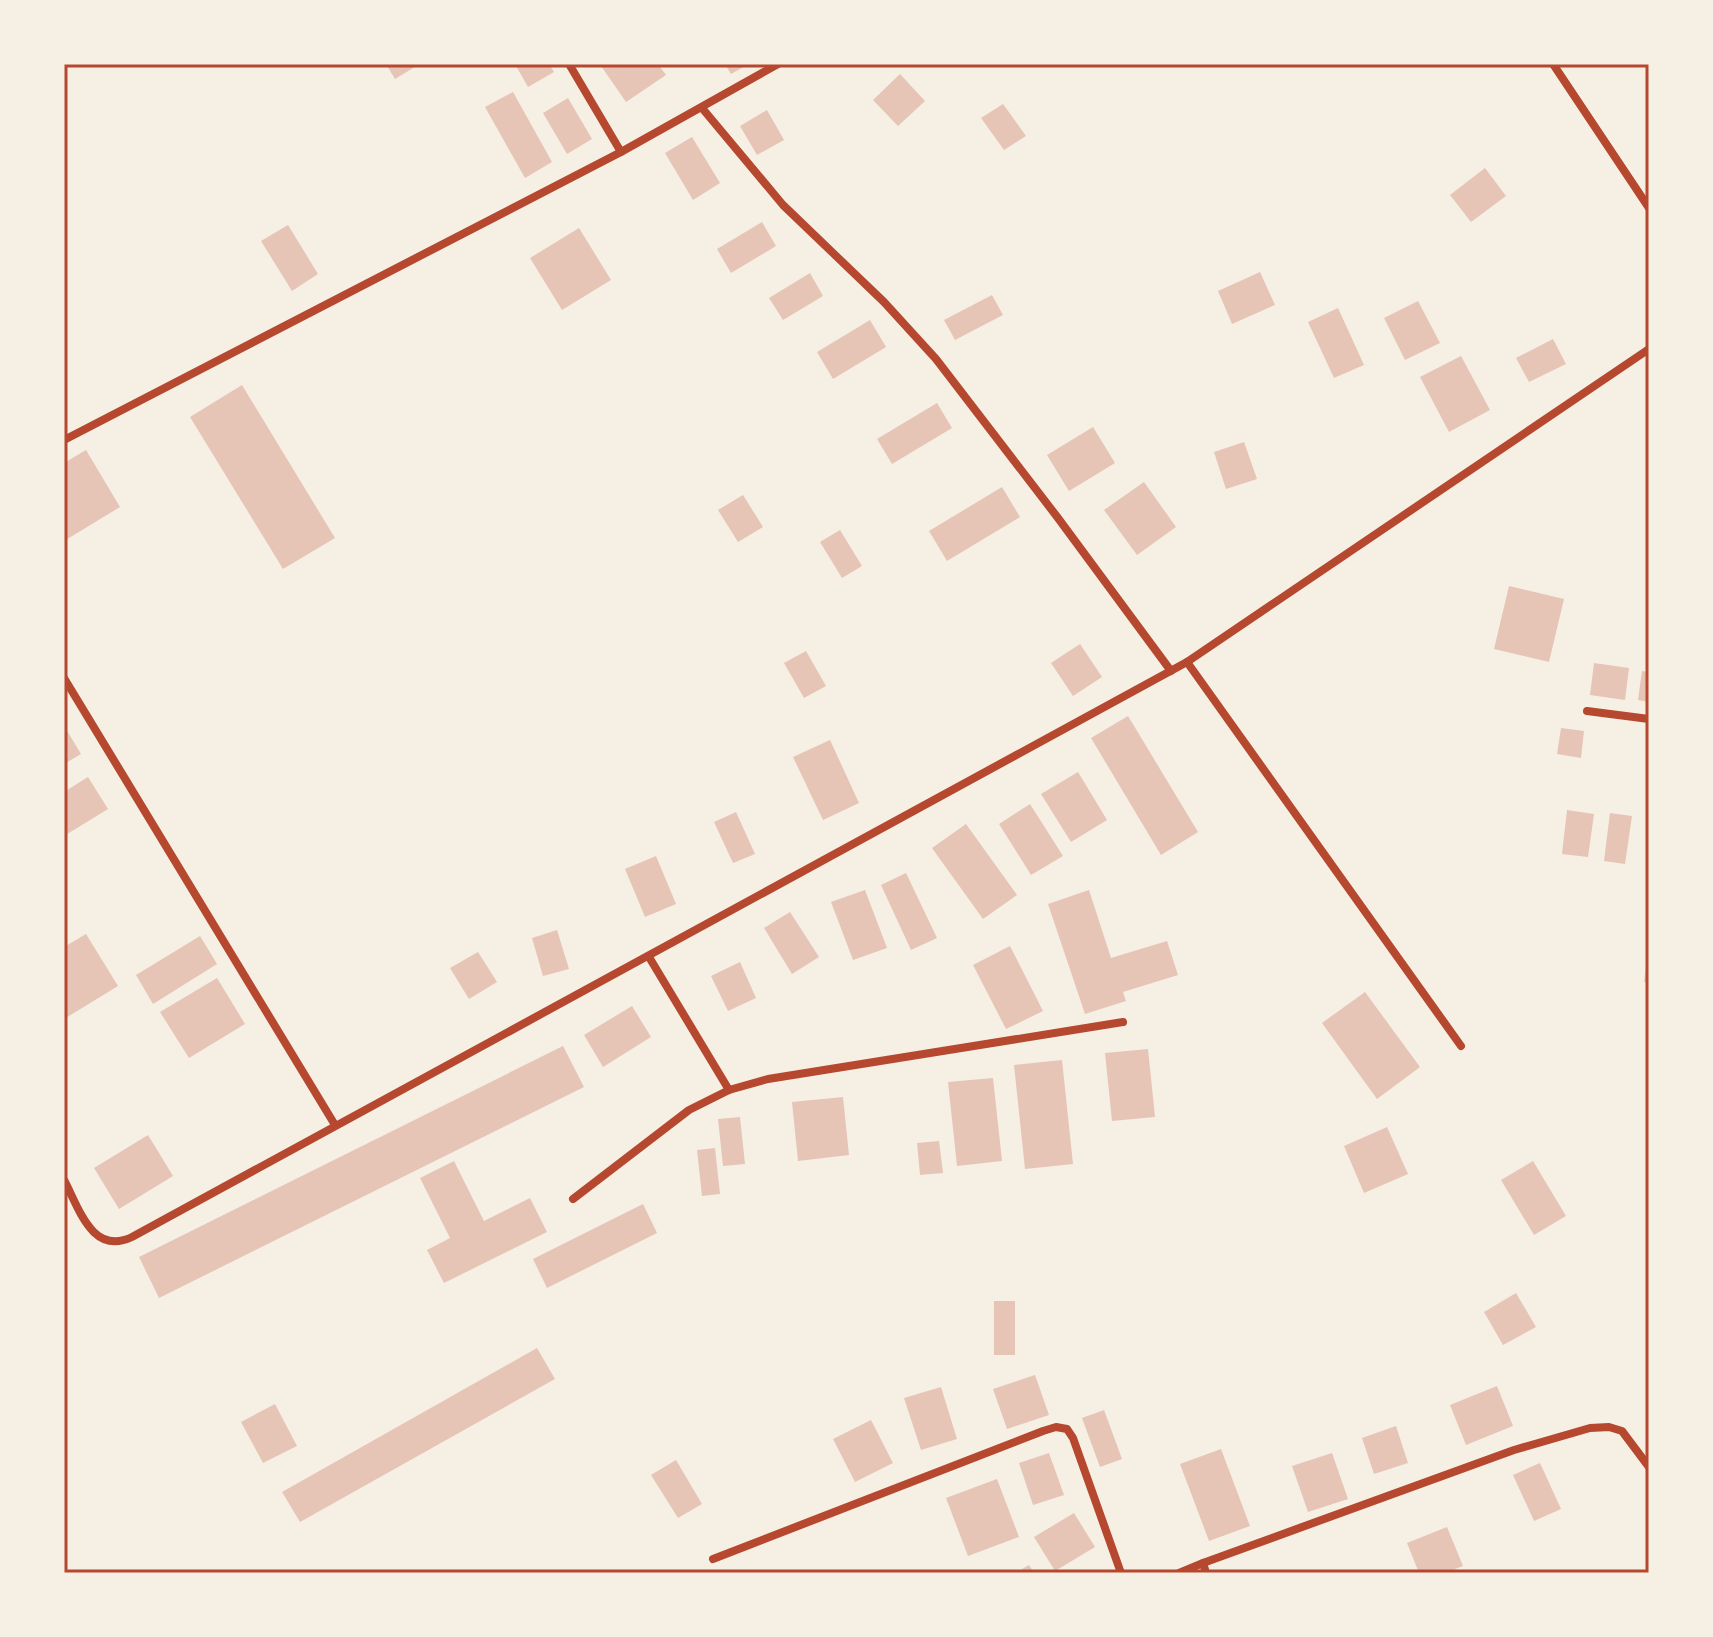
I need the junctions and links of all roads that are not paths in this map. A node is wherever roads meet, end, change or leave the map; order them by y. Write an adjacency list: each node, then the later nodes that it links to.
1 (569, 64): 5 (street)
2 (778, 64): 4 (street)
3 (1553, 64): 6 (street)
4 (702, 108): 5 (street); 10 (street)
5 (621, 152): 8 (street)
6 (1649, 208)
7 (1649, 349): 9 (street)
8 (64, 440)
9 (1187, 662): 10 (street); 16 (street)
10 (1171, 671): 14 (street)
11 (64, 678): 18 (street)
12 (1587, 711): 13 (street)
13 (1649, 719)
14 (649, 957): 17 (street); 18 (street)
15 (1123, 1022): 17 (street)
16 (1461, 1046)
17 (729, 1090): 20 (street)
18 (335, 1125): 19 (street)
19 (64, 1180)
20 (573, 1199)
21 (1649, 1467): 23 (street)
22 (713, 1559): 24 (street)
23 (1205, 1568): 25 (street)
24 (1121, 1573)
25 (1179, 1573)

